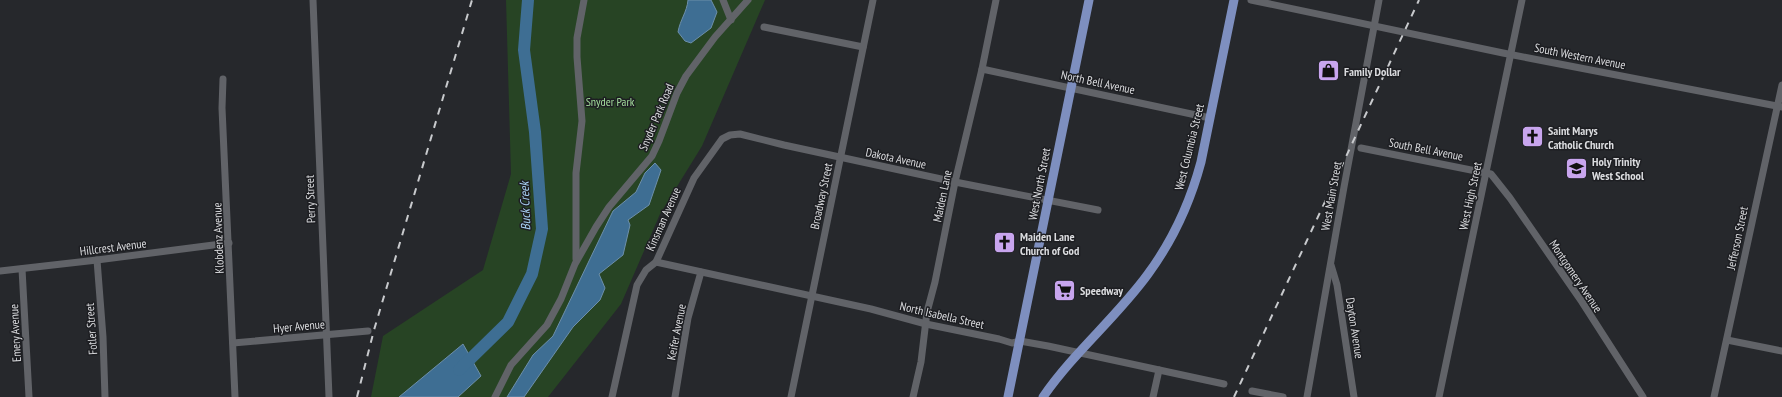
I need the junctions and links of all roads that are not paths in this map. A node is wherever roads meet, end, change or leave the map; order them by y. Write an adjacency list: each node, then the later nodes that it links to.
1 (313, 0): 41 (street, Perry Street)
2 (723, 0): 12 (street)
3 (748, 0): 12 (street, Snyder Park Road)
4 (873, 0): 15 (street, Broadway Street)
5 (996, 0): 17 (street, Maiden Lane)
6 (1089, 0): 20 (main road, West North Street)
7 (1234, 0): 22 (main road, West Columbia Street)
8 (1251, 0): 13 (street, South Western Avenue)
9 (1379, 0): 13 (street, West Main Street)
10 (1522, 0): 16 (street, West High Street)
11 (585, 1): 34 (street, Snyder Park Road)
12 (731, 20): 34 (street, Snyder Park Road)
13 (1374, 26): 16 (street, South Western Avenue); 33 (street, West Main Street)
14 (764, 27): 15 (street)
15 (863, 47): 25 (street, Broadway Street)
16 (1510, 54): 21 (street, South Western Avenue); 26 (street, West High Street)
17 (982, 69): 20 (street, North Bell Avenue); 27 (street, Maiden Lane)
18 (223, 79): 30 (street, Klobdenz Avenue)
19 (1782, 84): 21 (street, Jefferson Street)
20 (1071, 88): 22 (street, North Bell Avenue); 28 (main road, West North Street)
21 (1780, 107): 42 (street, Jefferson Street)
22 (1210, 118): 46 (main road, West Columbia Street)
23 (784, 145): 25 (street, Dakota Avenue); 32 (street, Kinsman Avenue)
24 (1362, 148): 26 (street, South Bell Avenue)
25 (840, 158): 27 (street, Dakota Avenue); 38 (street, Broadway Street)
26 (1486, 173): 65 (street, West High Street); 66 (street, Montgomery Avenue)
27 (955, 182): 28 (street, Dakota Avenue); 39 (street, Maiden Lane)
28 (1048, 200): 29 (street, Dakota Avenue); 43 (main road, West North Street)
29 (1098, 210)
30 (229, 243): 31 (street, Hillcrest Avenue); 44 (street, Klobdenz Avenue)
31 (97, 260): 35 (street, Hillcrest Avenue); 51 (street, Fotler Street)
32 (656, 262): 37 (street, North Isabella Street); 55 (street, Kinsman Avenue)
33 (1330, 263): 63 (street, West Main Street); 64 (street, Dayton Avenue)
34 (575, 264): 54 (street, Snyder Park Road)
35 (22, 268): 36 (street, Hillcrest Avenue); 50 (street, Emery Avenue)
36 (0, 271)
37 (701, 272): 38 (street, North Isabella Street); 56 (street, Keifer Avenue)
38 (812, 296): 39 (street, North Isabella Street); 57 (street, Broadway Street)
39 (926, 324): 43 (street, North Isabella Street); 58 (street, Maiden Lane)
40 (368, 331): 41 (street, Hyer Avenue)
41 (327, 334): 44 (street, Hyer Avenue); 53 (street, Perry Street)
42 (1727, 340): 45 (street); 67 (street, Jefferson Street)
43 (1020, 341): 46 (street, North Isabella Street); 59 (main road, West North Street)
44 (233, 343): 52 (street, Klobdenz Avenue)
45 (1782, 351)
46 (1078, 353): 47 (street, North Isabella Street); 60 (main road, West Columbia Street)
47 (1159, 370): 48 (street, North Isabella Street); 61 (street)
48 (1224, 384)
49 (1252, 391): 62 (street)
50 (29, 397)
51 (105, 397)
52 (235, 397)
53 (329, 397)
54 (495, 397)
55 (612, 397)
56 (675, 397)
57 (791, 397)
58 (913, 397)
59 (1008, 397)
60 (1043, 397)
61 (1153, 397)
62 (1283, 397)
63 (1307, 397)
64 (1354, 397)
65 (1439, 397)
66 (1643, 397)
67 (1714, 397)

